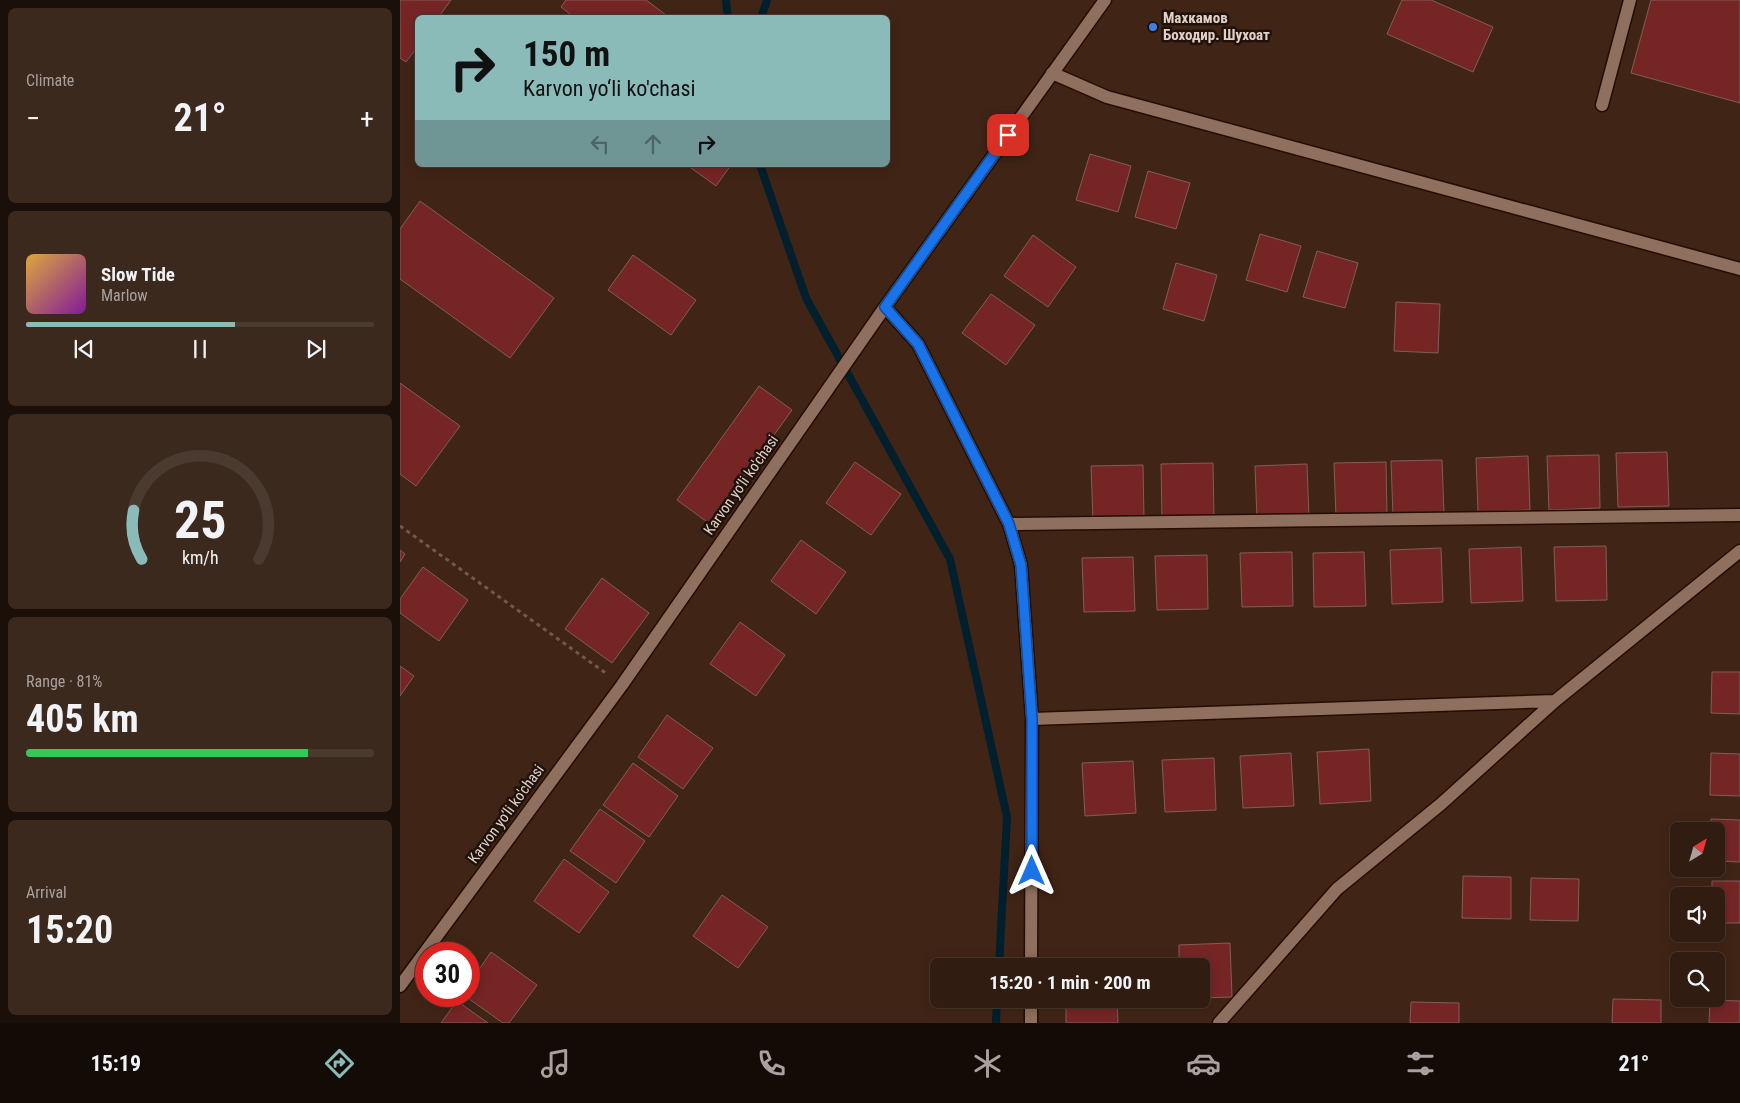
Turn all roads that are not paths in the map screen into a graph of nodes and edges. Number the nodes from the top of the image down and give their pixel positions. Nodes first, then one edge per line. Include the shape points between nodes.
1 (1105, 0) edge
2 (1630, 0) edge
3 (1052, 73) junction
4 (1602, 105) dead end
5 (1740, 269) edge
6 (885, 307) junction
7 (1740, 514) edge
8 (1009, 524) junction
9 (1740, 551) edge
10 (1555, 701) junction
11 (1032, 719) junction
12 (1031, 958) edge
13 (400, 986) edge
14 (1031, 1008) edge
15 (1031, 1023) edge
16 (1219, 1023) edge

1 - 3 street, Karvon yo‘li ko'chasi
2 - 4 street
3 - 5 street via 1107,97
3 - 6 street, Karvon yo‘li ko'chasi
6 - 8 street via 918,344
6 - 13 street, Karvon yo‘li ko'chasi via 622,685
7 - 8 street
8 - 11 street via 1021,565
9 - 10 street
10 - 11 street
10 - 16 street via 1441,804 1336,889
11 - 12 street
14 - 15 street

